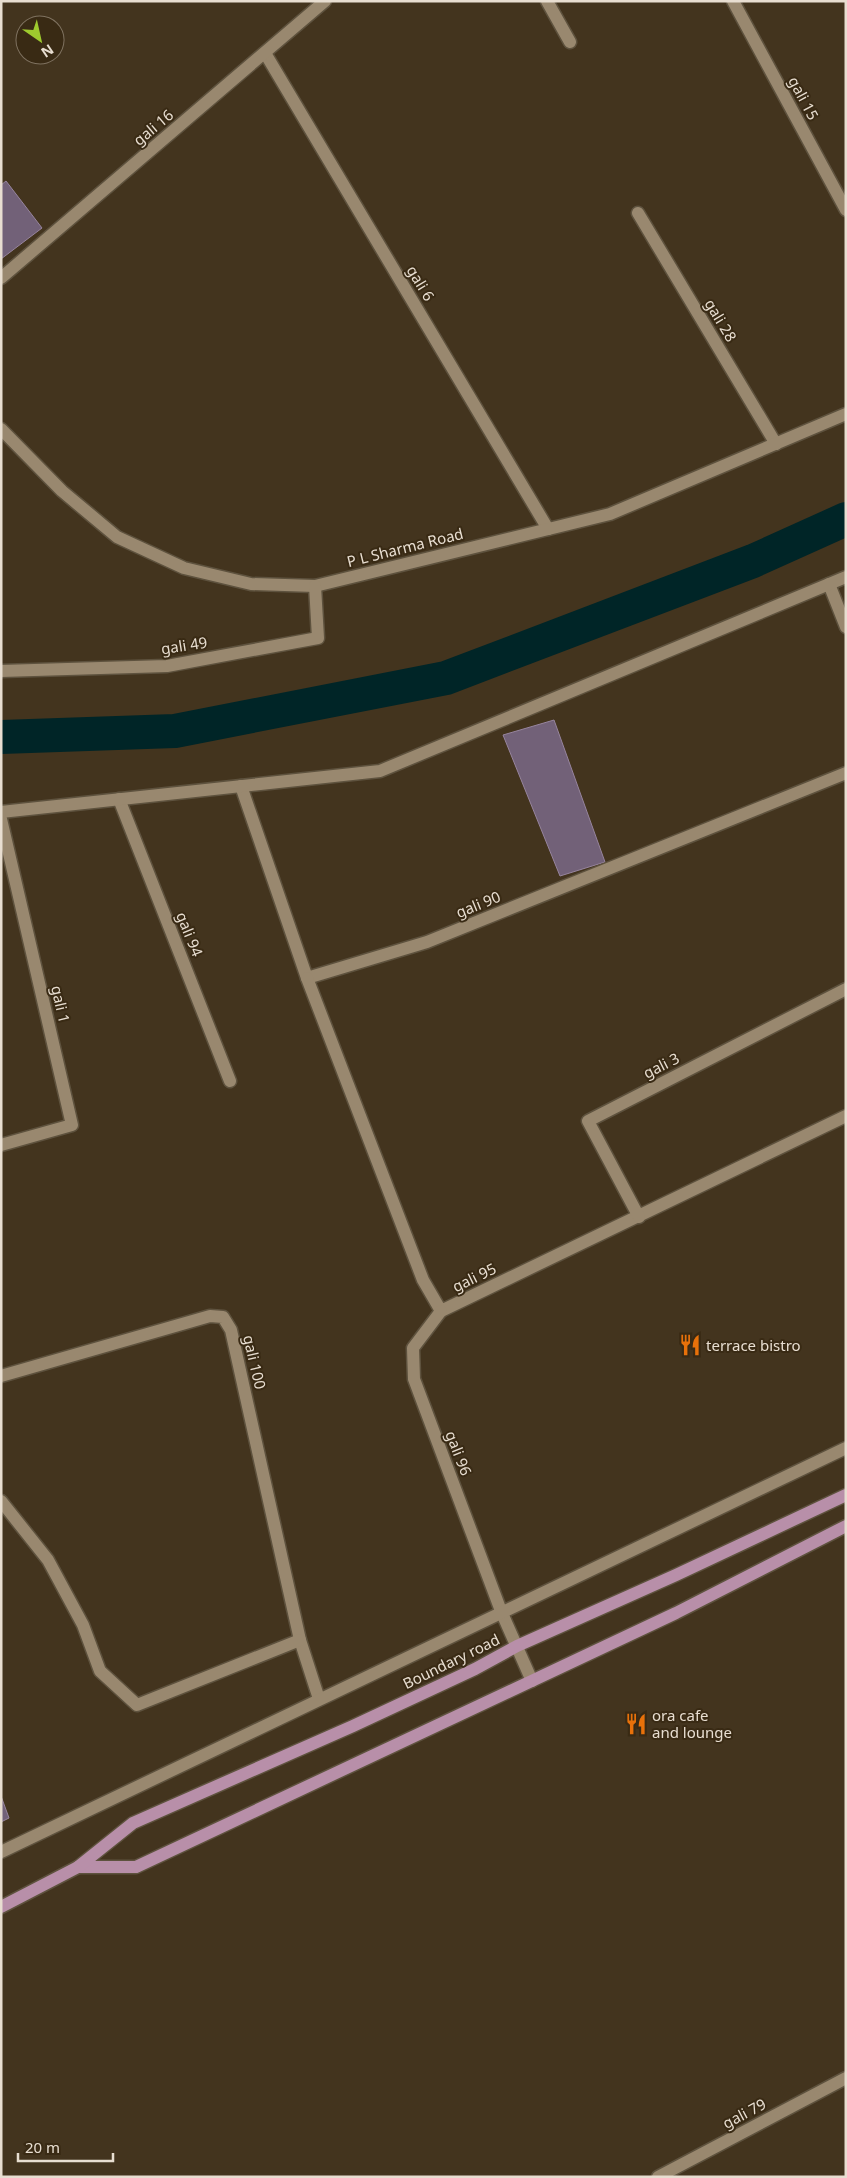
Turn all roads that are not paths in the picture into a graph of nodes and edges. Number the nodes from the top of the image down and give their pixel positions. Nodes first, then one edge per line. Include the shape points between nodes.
1 (325, 1) edge
2 (547, 1) edge
3 (734, 1) edge
4 (570, 42) dead end
5 (265, 53) junction
6 (846, 210) edge
7 (638, 213) dead end
8 (1, 278) edge
9 (846, 414) edge
10 (1, 428) edge
11 (776, 444) junction
12 (548, 529) junction
13 (846, 577) edge
14 (829, 584) junction
15 (315, 586) junction
16 (846, 628) edge
17 (1, 672) edge
18 (846, 773) edge
19 (241, 786) junction
20 (119, 799) junction
21 (1, 812) edge
22 (1, 819) edge
23 (307, 978) junction
24 (846, 989) edge
25 (230, 1081) dead end
26 (846, 1116) edge
27 (1, 1145) edge
28 (639, 1217) junction
29 (441, 1312) junction
30 (1, 1376) edge
31 (846, 1448) edge
32 (846, 1495) edge
33 (1, 1501) edge
34 (846, 1526) edge
35 (501, 1611) junction
36 (300, 1640) junction
37 (517, 1646) junction
38 (532, 1681) junction
39 (320, 1699) junction
40 (1, 1852) edge
41 (78, 1867) junction
42 (1, 1907) edge
43 (846, 2078) edge
44 (658, 2177) edge

1 - 5 street, gali 16
2 - 4 street
3 - 6 street, gali 15
5 - 8 street, gali 16
5 - 12 street, gali 6
7 - 11 street, gali 28
9 - 11 street, P L Sharma Road
10 - 15 street, P L Sharma Road via 62,491 118,537 184,568 251,584
11 - 12 street, P L Sharma Road via 610,514
12 - 15 street, P L Sharma Road
13 - 14 street
14 - 16 street
14 - 19 street via 380,771
15 - 17 street, gali 49 via 318,638 167,666
18 - 23 street, gali 90 via 427,942
19 - 20 street
19 - 23 street
20 - 21 street
20 - 25 street, gali 94
22 - 27 street, gali 1 via 72,1125
23 - 29 street, gali 95 via 423,1280
24 - 28 street, gali 3 via 588,1121
26 - 28 street, gali 95
28 - 29 street, gali 95
29 - 35 street, gali 96 via 413,1348 414,1379
30 - 36 street, gali 100 via 210,1316 223,1317 231,1330
31 - 35 street
32 - 37 main road, Boundary road
33 - 36 street via 48,1560 83,1625 100,1671 137,1705
34 - 38 main road, Boundary road via 676,1613
35 - 37 street, gali 96
35 - 39 street
36 - 39 street, gali 100
37 - 38 street, gali 96
37 - 41 main road, Boundary road via 353,1726 133,1822
38 - 41 main road, Boundary road via 136,1868
39 - 40 street
41 - 42 main road, Boundary road
43 - 44 street, gali 79

